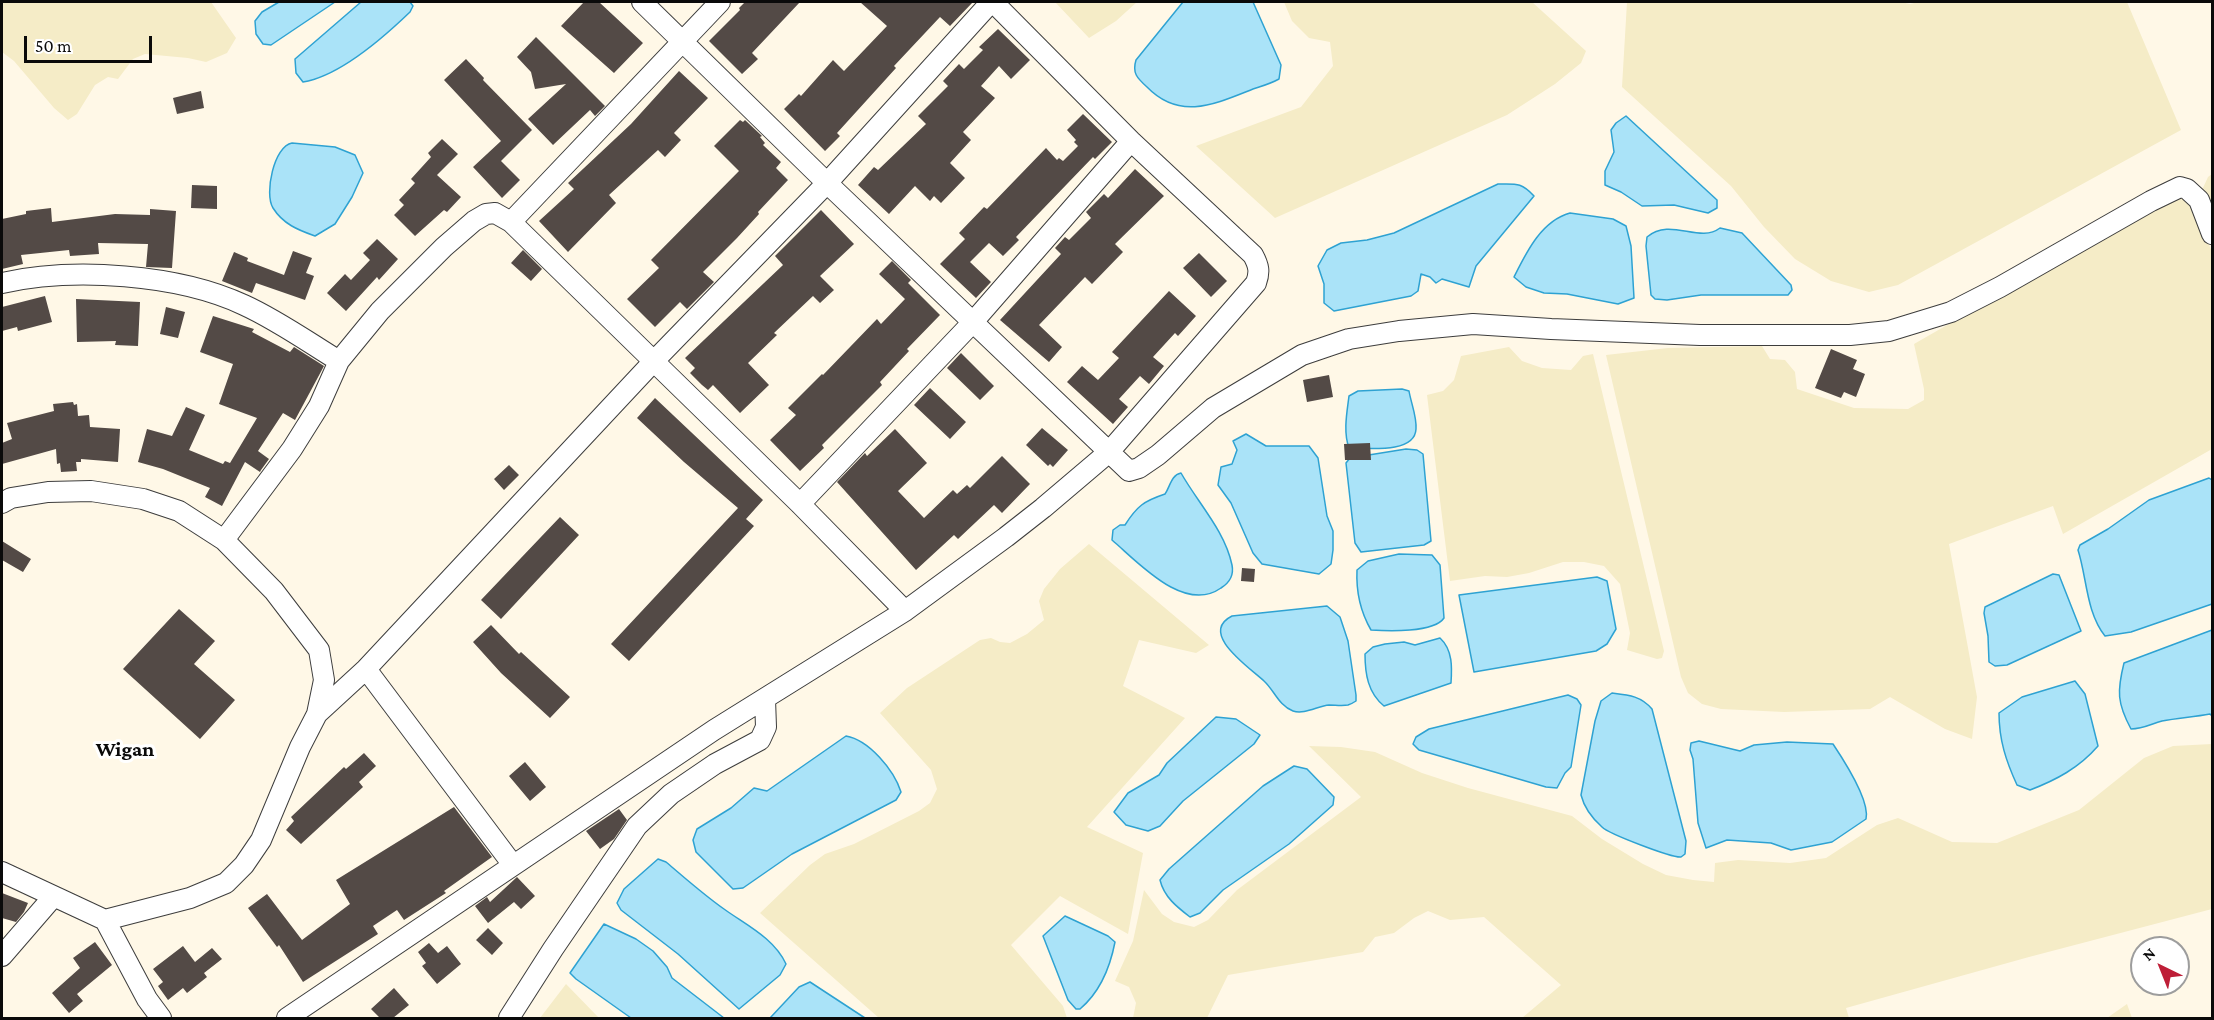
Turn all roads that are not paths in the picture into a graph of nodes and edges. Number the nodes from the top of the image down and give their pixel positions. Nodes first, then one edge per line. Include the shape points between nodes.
1 (642, 2) edge
2 (720, 2) edge
3 (992, 2) edge
4 (683, 40) junction
5 (1131, 141) junction
6 (827, 183) junction
7 (511, 222) junction
8 (2212, 234) edge
9 (2, 283) edge
10 (973, 322) junction
11 (339, 361) junction
12 (653, 362) junction
13 (1109, 452) junction
14 (2, 503) edge
15 (800, 504) junction
16 (224, 540) junction
17 (905, 611) junction
18 (366, 669) junction
19 (765, 699) junction
20 (316, 714) junction
21 (513, 865) junction
22 (2, 872) edge
23 (53, 897) junction
24 (105, 920) junction
25 (2, 956) edge
26 (161, 1018) edge
27 (287, 1018) edge
28 (509, 1018) edge

1 - 4 street
2 - 4 street
3 - 5 street
3 - 6 street
4 - 6 street
4 - 7 street
5 - 10 street
5 - 13 street via 1253,255 1259,274 1256,283
6 - 10 street
6 - 12 street
7 - 11 street via 495,213 474,221 380,311
7 - 12 street
8 - 13 street via 2199,200 2180,187 1951,312 1889,331 1850,335 1700,334 1473,324 1349,339 1302,355 1213,408 1139,468 1129,471
9 - 11 street via 67,274 137,277 193,288 243,304
10 - 13 street
10 - 15 street
11 - 16 street via 319,406 292,449
12 - 15 street
12 - 18 street
13 - 17 street via 1043,508
14 - 16 street via 48,492 92,491 179,511
15 - 17 street
16 - 20 street via 274,591 319,650 324,680
17 - 19 street
18 - 20 street
18 - 21 street
19 - 21 street
19 - 28 street via 766,727 760,740 671,794 637,826
20 - 24 street via 261,840 226,883 190,898
21 - 27 street
22 - 23 street
23 - 24 street
23 - 25 street
24 - 26 street

